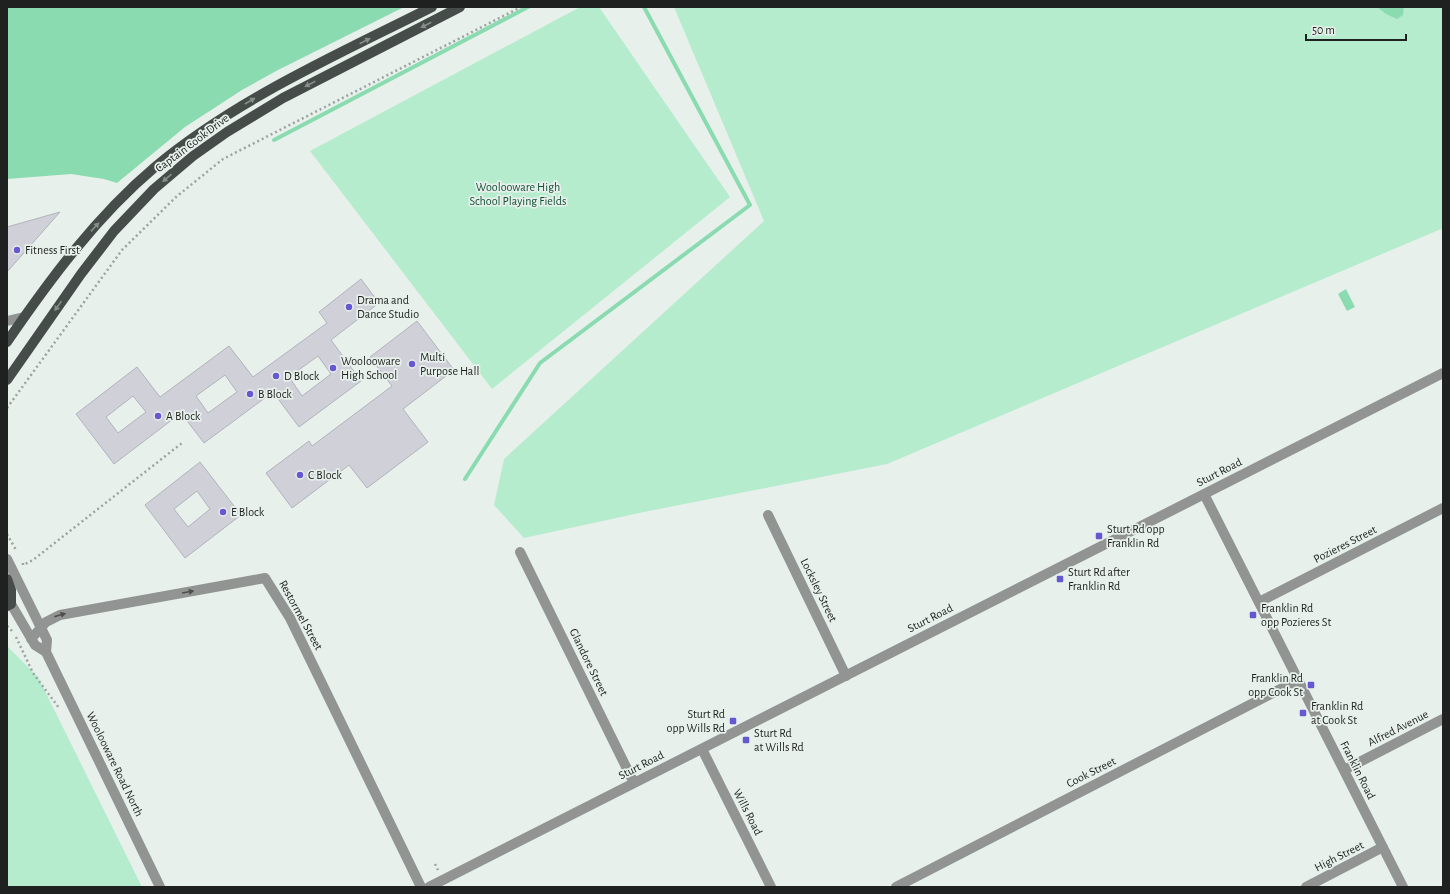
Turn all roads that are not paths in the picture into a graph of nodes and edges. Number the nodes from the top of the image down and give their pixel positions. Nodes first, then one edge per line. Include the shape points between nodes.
1 (432, 7) edge
2 (460, 7) edge
3 (24, 317) junction
4 (7, 321) edge
5 (7, 342) edge
6 (1443, 373) edge
7 (7, 380) edge
8 (1204, 494) junction
9 (1443, 508) edge
10 (768, 515) dead end
11 (520, 552) dead end
12 (7, 559) edge
13 (7, 579) edge
14 (8, 602) edge
15 (1259, 602) junction
16 (41, 627) junction
17 (31, 639) junction
18 (46, 652) junction
19 (846, 676) junction
20 (1298, 680) junction
21 (1443, 720) edge
22 (702, 749) junction
23 (1344, 770) junction
24 (634, 783) junction
25 (1383, 848) junction
26 (160, 887) edge
27 (421, 887) edge
28 (429, 887) edge
29 (771, 887) edge
30 (896, 887) edge
31 (1306, 887) edge
32 (1403, 887) edge

3 -> 1 main road, Captain Cook Drive via 85,237 136,185 175,152 218,120 265,92
2 -> 7 main road, Captain Cook Drive via 283,98 193,156 154,189 114,231 84,268
3 - 4 street
3 - 5 main road, Captain Cook Drive
6 - 8 street, Sturt Road
8 - 15 street, Franklin Road
8 - 19 street, Sturt Road
9 - 15 street, Pozieres Street
10 - 19 street, Locksley Street
11 - 24 street, Glandore Street
12 - 16 street, Woolooware Road North
13 - 14 main road via 11,590
14 - 17 street, Woolooware Road North
15 - 20 street, Franklin Road
16 - 17 street, Restormel Street
16 - 18 street, Woolooware Road North via 47,640
16 -> 27 street, Restormel Street via 60,615 265,578 290,618
17 - 18 street, Woolooware Road North via 35,646
18 - 26 street, Woolooware Road North
19 - 22 street, Sturt Road
20 - 23 street, Franklin Road
20 - 30 street, Cook Street
21 - 23 street, Alfred Avenue
22 - 24 street, Sturt Road
22 - 29 street, Wills Road
23 - 25 street, Franklin Road
24 - 28 street, Sturt Road
25 - 31 street, High Street
25 - 32 street, Franklin Road

